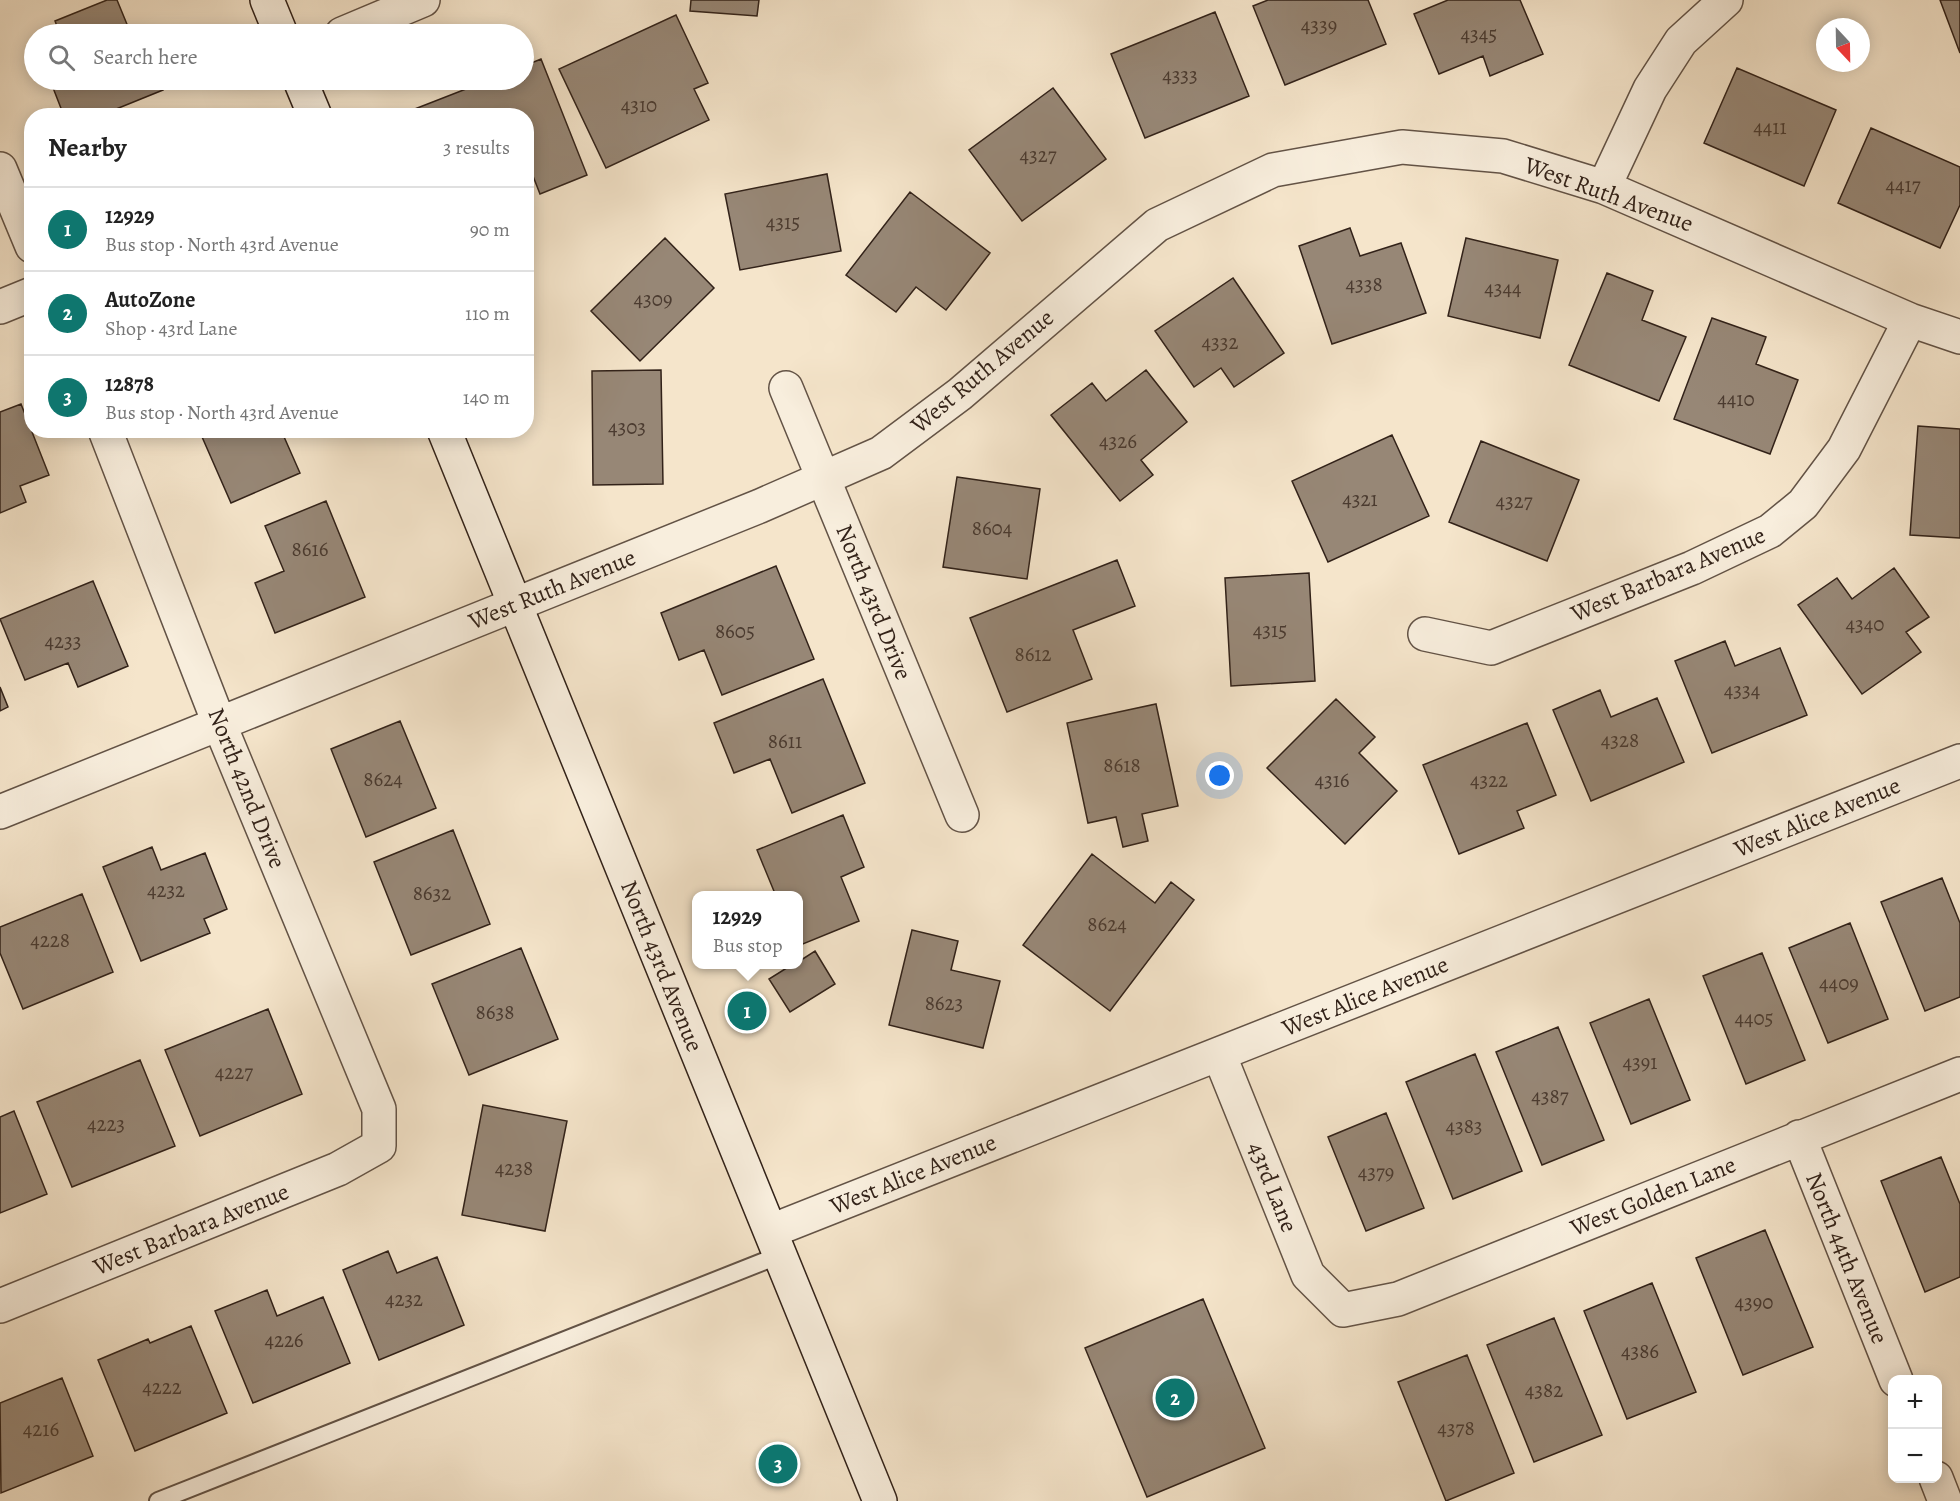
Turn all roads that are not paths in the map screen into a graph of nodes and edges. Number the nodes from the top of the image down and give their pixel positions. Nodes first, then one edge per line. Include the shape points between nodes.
1 (267, 0) edge
2 (423, 0) edge
3 (1726, 0) edge
4 (277, 24) edge
5 (366, 24) edge
6 (304, 90) edge
7 (312, 108) edge
8 (0, 169) edge
9 (1604, 187) junction
10 (24, 227) edge
11 (24, 297) edge
12 (0, 307) edge
13 (1910, 320) junction
14 (1960, 337) edge
15 (786, 388) dead end
16 (108, 438) edge
17 (447, 438) edge
18 (823, 478) junction
19 (515, 604) junction
20 (1425, 634) dead end
21 (219, 723) junction
22 (1960, 760) edge
23 (0, 813) edge
24 (962, 815) dead end
25 (1219, 1054) junction
26 (1960, 1074) edge
27 (1799, 1137) junction
28 (379, 1146) joint
29 (775, 1243) junction
30 (0, 1306) edge
31 (1343, 1310) joint
32 (1894, 1375) edge
33 (1938, 1483) edge
34 (158, 1501) edge
35 (880, 1501) edge
36 (1945, 1501) edge

1 - 4 street
2 - 5 street
3 - 9 street via 1681,41 1650,89
6 - 7 street
8 - 10 street
9 - 13 street, West Ruth Avenue
9 - 18 street, West Ruth Avenue via 1503,156 1402,147 1273,170 1157,225 960,394 881,453
11 - 12 street
13 - 14 street, West Ruth Avenue
13 - 20 street, West Barbara Avenue via 1844,449 1803,504 1770,531 1692,568 1491,648
15 - 18 street, North 43rd Drive
16 - 21 street, North 42nd Drive
17 - 19 street, North 43rd Avenue
18 - 19 street, West Ruth Avenue
18 - 24 street, North 43rd Drive
19 - 21 street, West Ruth Avenue
19 - 29 street, North 43rd Avenue
21 - 23 street, West Ruth Avenue
21 - 28 street, North 42nd Drive via 379,1109
22 - 25 street, West Alice Avenue
25 - 29 street, West Alice Avenue
25 - 31 street, 43rd Lane via 1308,1275
26 - 27 street, West Golden Lane
27 - 31 street, West Golden Lane via 1398,1299
27 - 32 street, North 44th Avenue
28 - 30 street, West Barbara Avenue via 338,1169
29 - 34 lane
29 - 35 street, North 43rd Avenue
33 - 36 street

